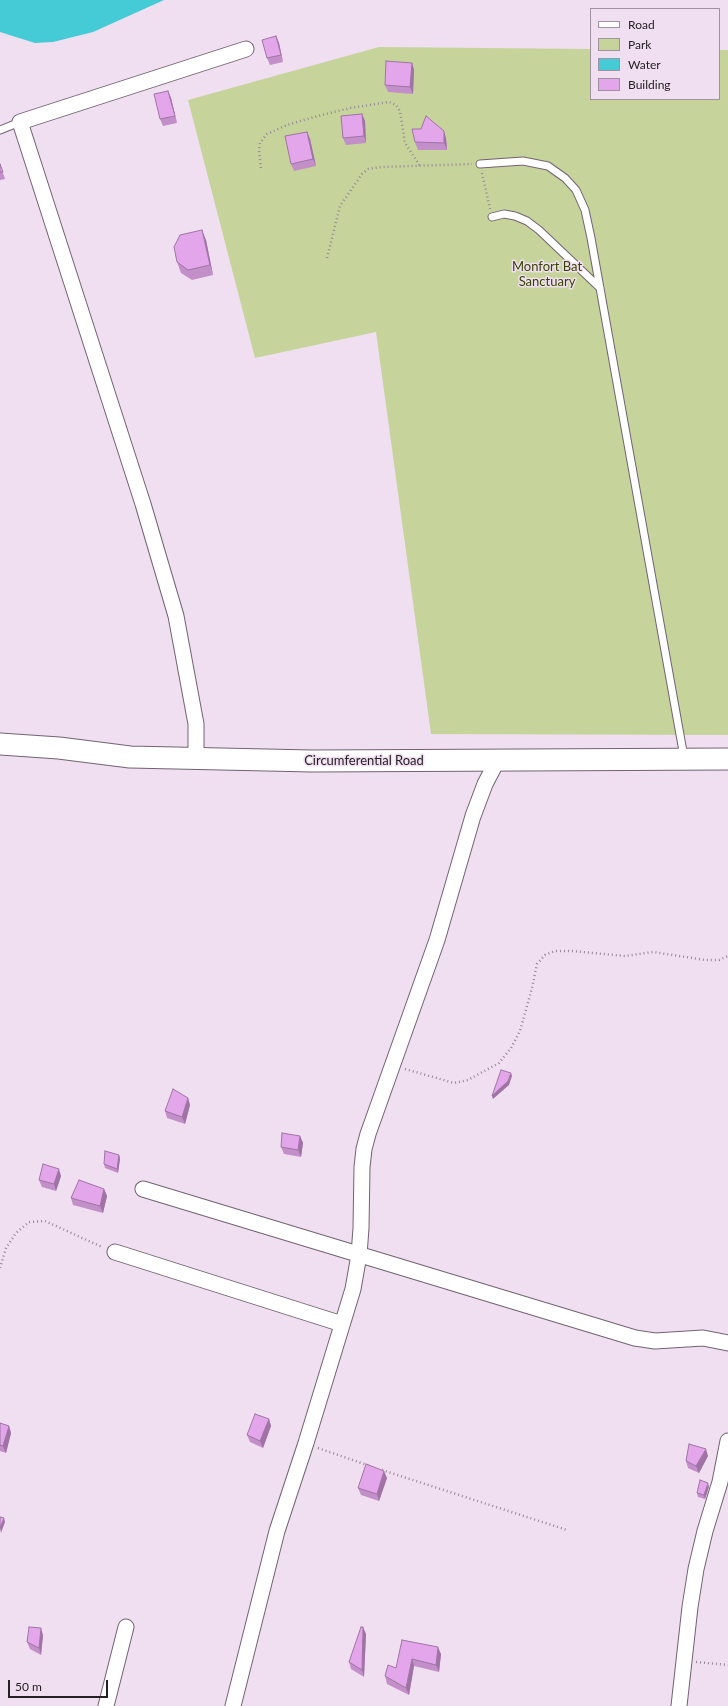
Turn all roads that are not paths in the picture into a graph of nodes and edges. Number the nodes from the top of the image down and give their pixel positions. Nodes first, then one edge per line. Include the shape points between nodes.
1 (246, 49) dead end
2 (20, 122) junction
3 (0, 130) edge
4 (480, 164) road end
5 (492, 217) road end
6 (600, 288) junction
7 (0, 744) edge
8 (196, 759) junction
9 (728, 759) edge
10 (685, 760) junction
11 (497, 761) junction
12 (143, 1189) dead end
13 (114, 1252) road end
14 (359, 1255) junction
15 (342, 1324) junction
16 (728, 1343) edge
17 (728, 1441) edge
18 (126, 1626) dead end
19 (106, 1706) edge
20 (233, 1706) edge
21 (679, 1706) edge

1 - 2 street
2 - 3 lane
2 - 8 street via 143,504 176,616 196,724
4 - 6 lane via 523,161 548,166 565,178 576,190 585,210
5 - 6 lane via 504,214 527,221
6 - 10 lane
7 - 8 main road, Circumferential Road via 130,757
8 - 11 main road, Circumferential Road
9 - 10 main road, Circumferential Road
10 - 11 main road, Circumferential Road
11 - 14 street via 473,816 437,940 368,1134 364,1149
12 - 14 street
13 - 15 street
14 - 15 street via 353,1289
14 - 16 street via 635,1338 654,1341 703,1338
15 - 20 street via 277,1531
17 - 21 street via 720,1482 696,1569
18 - 19 street

